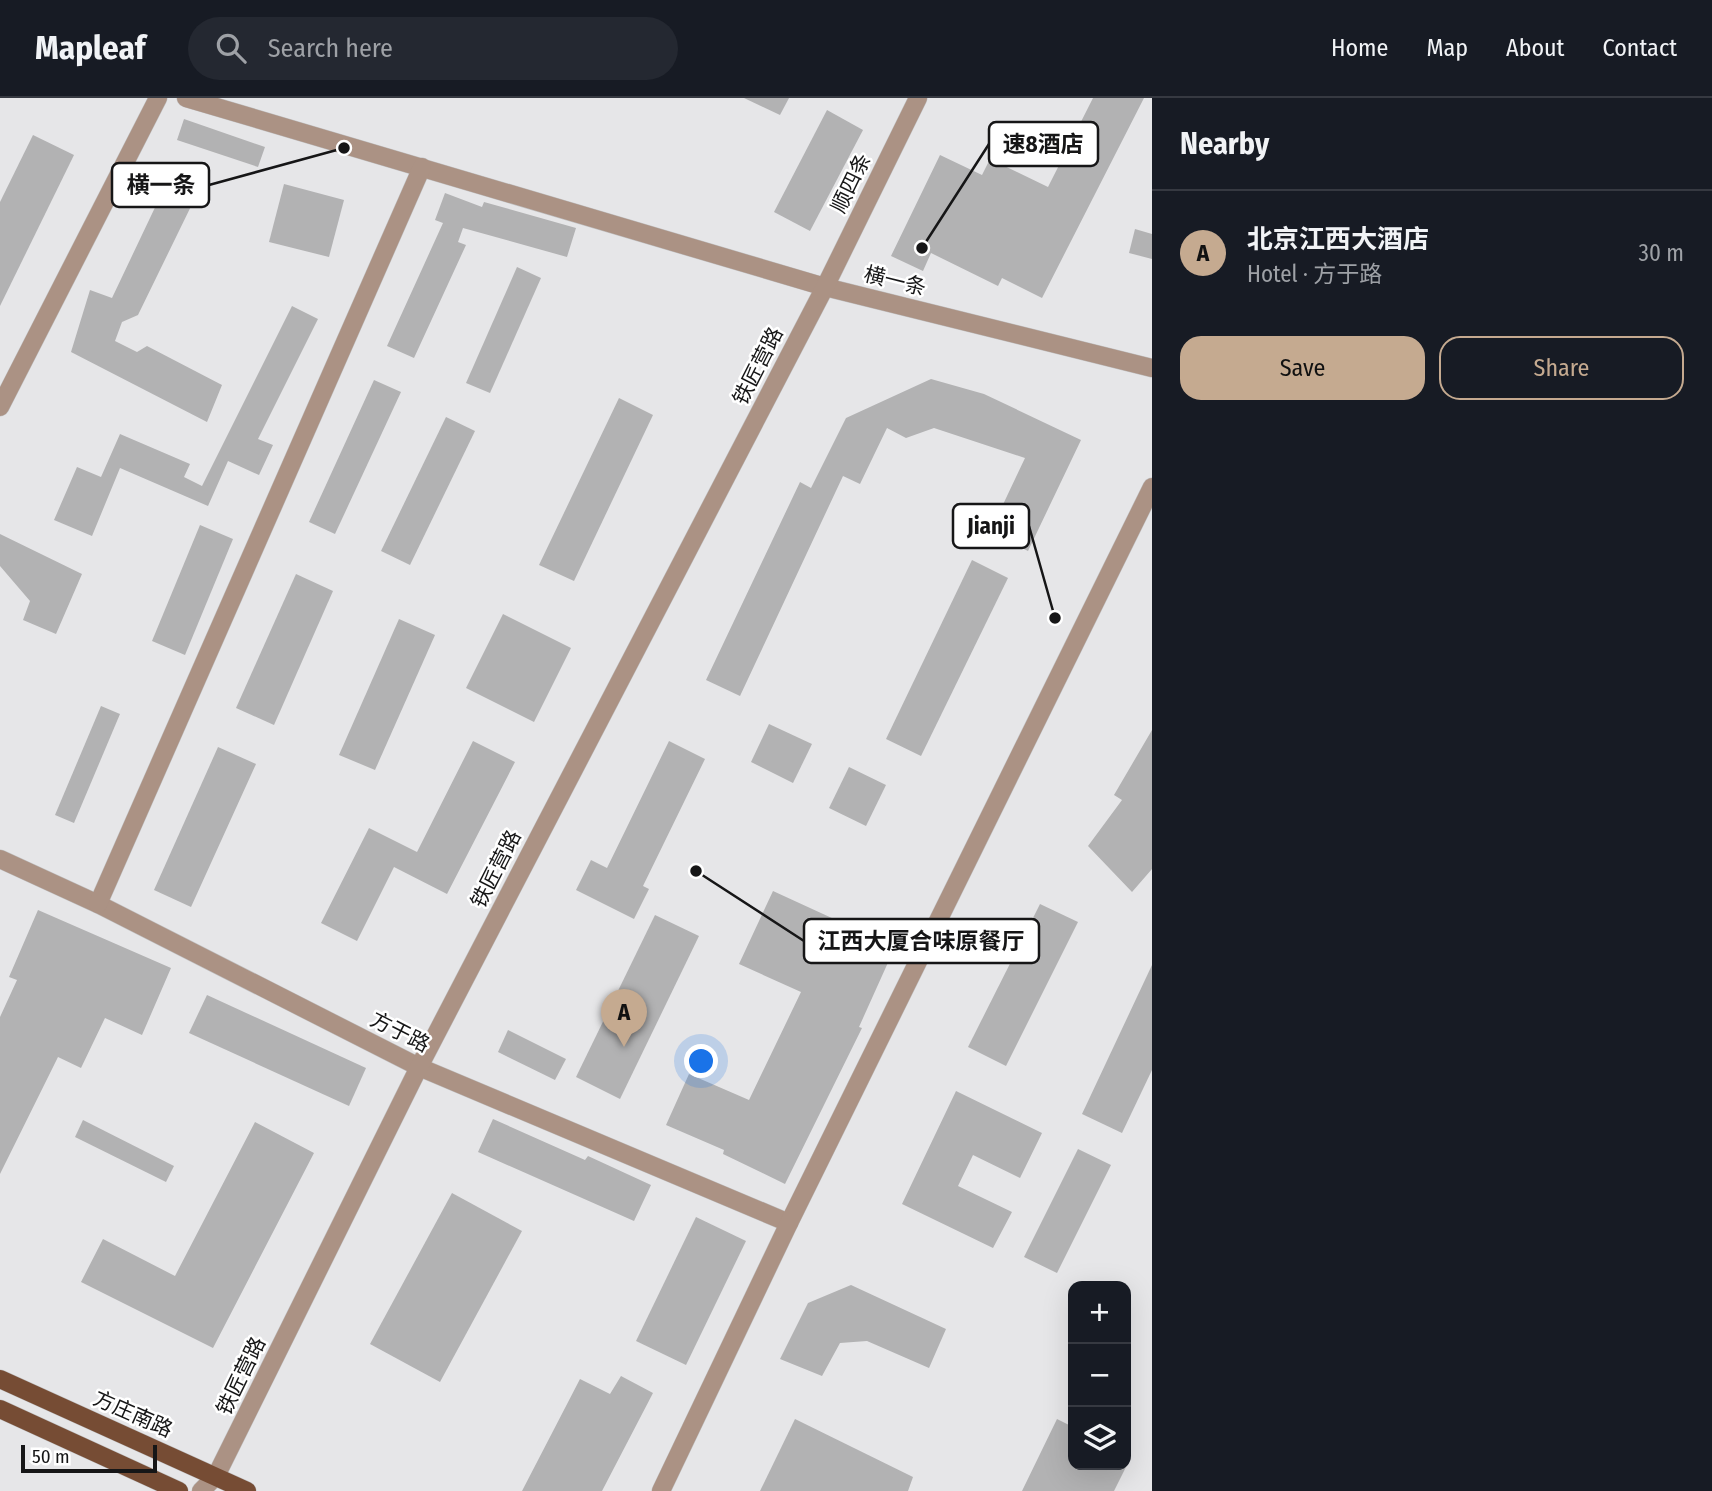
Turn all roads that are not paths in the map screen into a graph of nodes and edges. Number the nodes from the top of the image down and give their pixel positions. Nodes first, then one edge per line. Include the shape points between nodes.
1 (158, 98) edge
2 (186, 98) edge
3 (918, 98) edge
4 (422, 167) junction
5 (825, 287) junction
6 (1152, 368) edge
7 (0, 407) edge
8 (1152, 487) edge
9 (0, 859) edge
10 (99, 904) junction
11 (419, 1068) junction
12 (789, 1223) junction
13 (0, 1379) edge
14 (0, 1409) edge
15 (216, 1484) edge
16 (179, 1491) edge
17 (201, 1491) edge
18 (247, 1491) edge
19 (661, 1491) edge

1 - 7 street
2 - 4 street, 横一条
3 - 5 street, 顺四条
4 - 5 street, 横一条
4 - 10 street
5 - 6 street, 横一条
5 - 11 street, 铁匠营路
8 - 12 street
9 - 10 street, 方于路
10 - 11 street, 方于路
11 - 12 street, 方于路
11 - 15 street, 铁匠营路
12 - 19 street
13 - 15 main road, 方庄南路
14 - 16 main road
15 - 17 street, 铁匠营路
15 - 18 main road, 方庄南路

